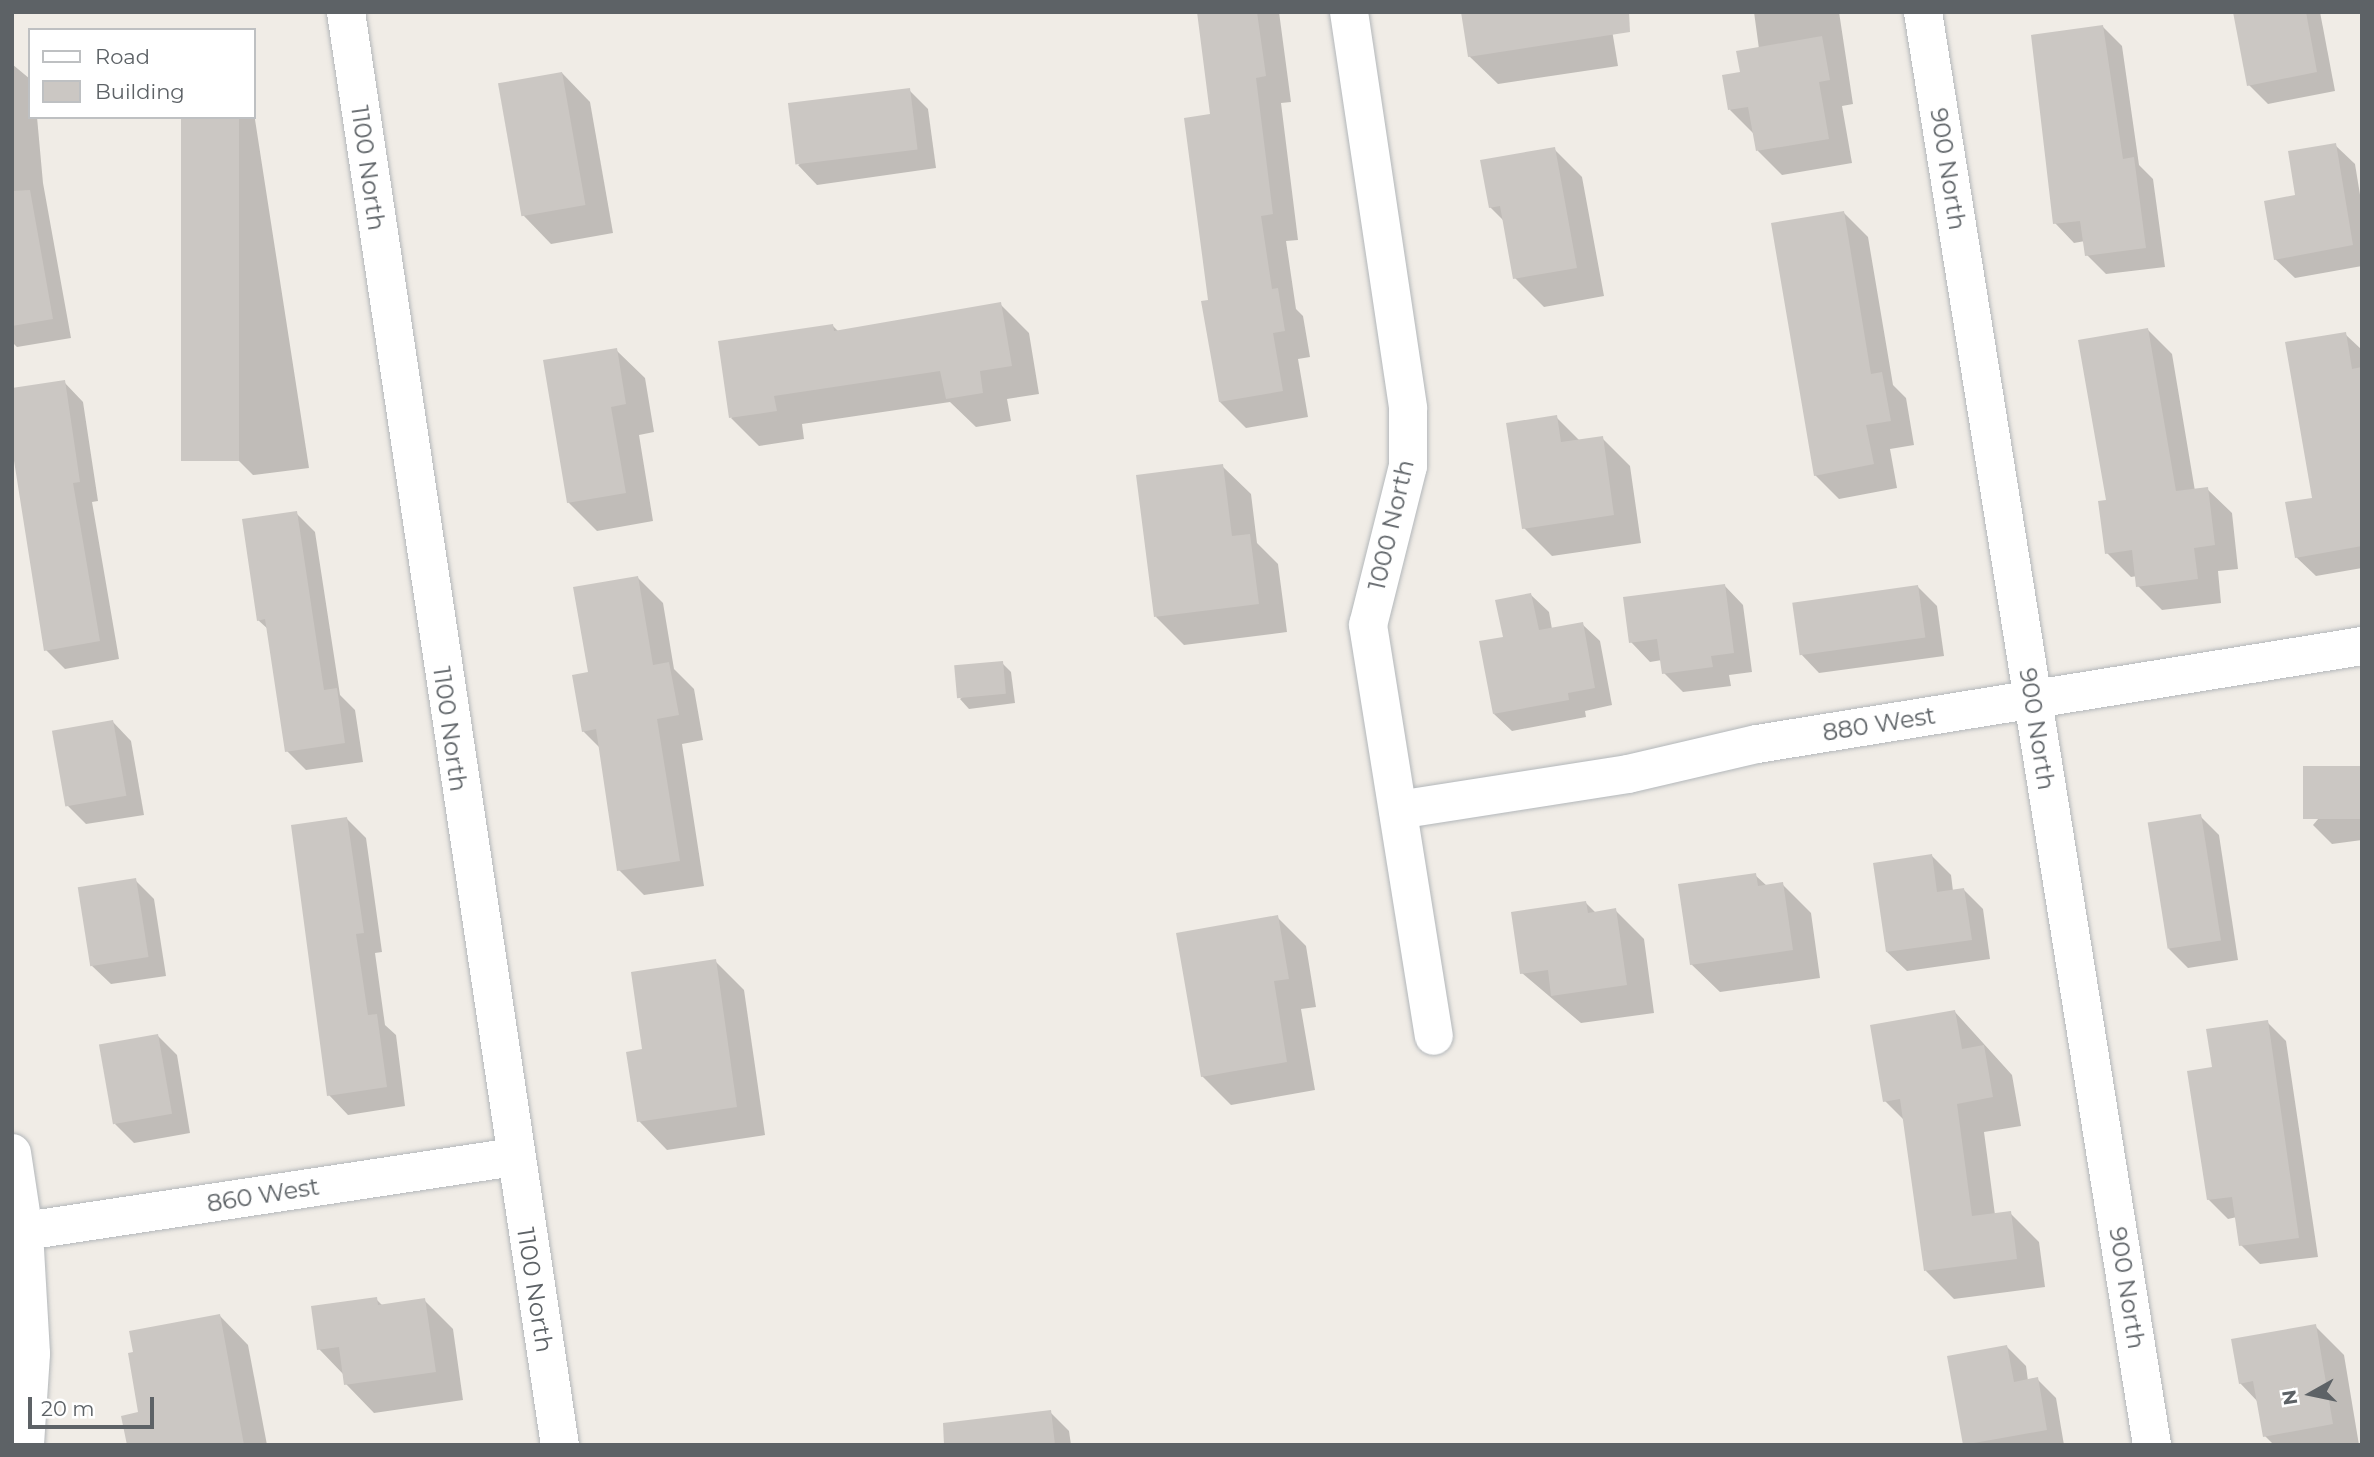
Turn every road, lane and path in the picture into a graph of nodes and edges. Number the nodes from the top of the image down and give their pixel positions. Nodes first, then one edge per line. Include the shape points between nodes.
1 (346, 12) edge
2 (1349, 12) edge
3 (1923, 12) edge
4 (2362, 646) edge
5 (2033, 699) junction
6 (1398, 810) junction
7 (1433, 1037) dead end
8 (12, 1153) edge
9 (514, 1157) junction
10 (18, 1233) edge
11 (25, 1445) edge
12 (560, 1445) edge
13 (2152, 1445) edge

1 - 9 street, 1100 North
2 - 6 street, 1000 North via 1408,409 1408,466 1368,625
3 - 5 street, 900 North
4 - 5 street, 880 West
5 - 6 street, 880 West via 1757,744 1628,774
5 - 13 street, 900 North
6 - 7 street, 1000 North
8 - 10 street
9 - 10 street, 860 West
9 - 12 street, 1100 North
10 - 11 street via 31,1354

